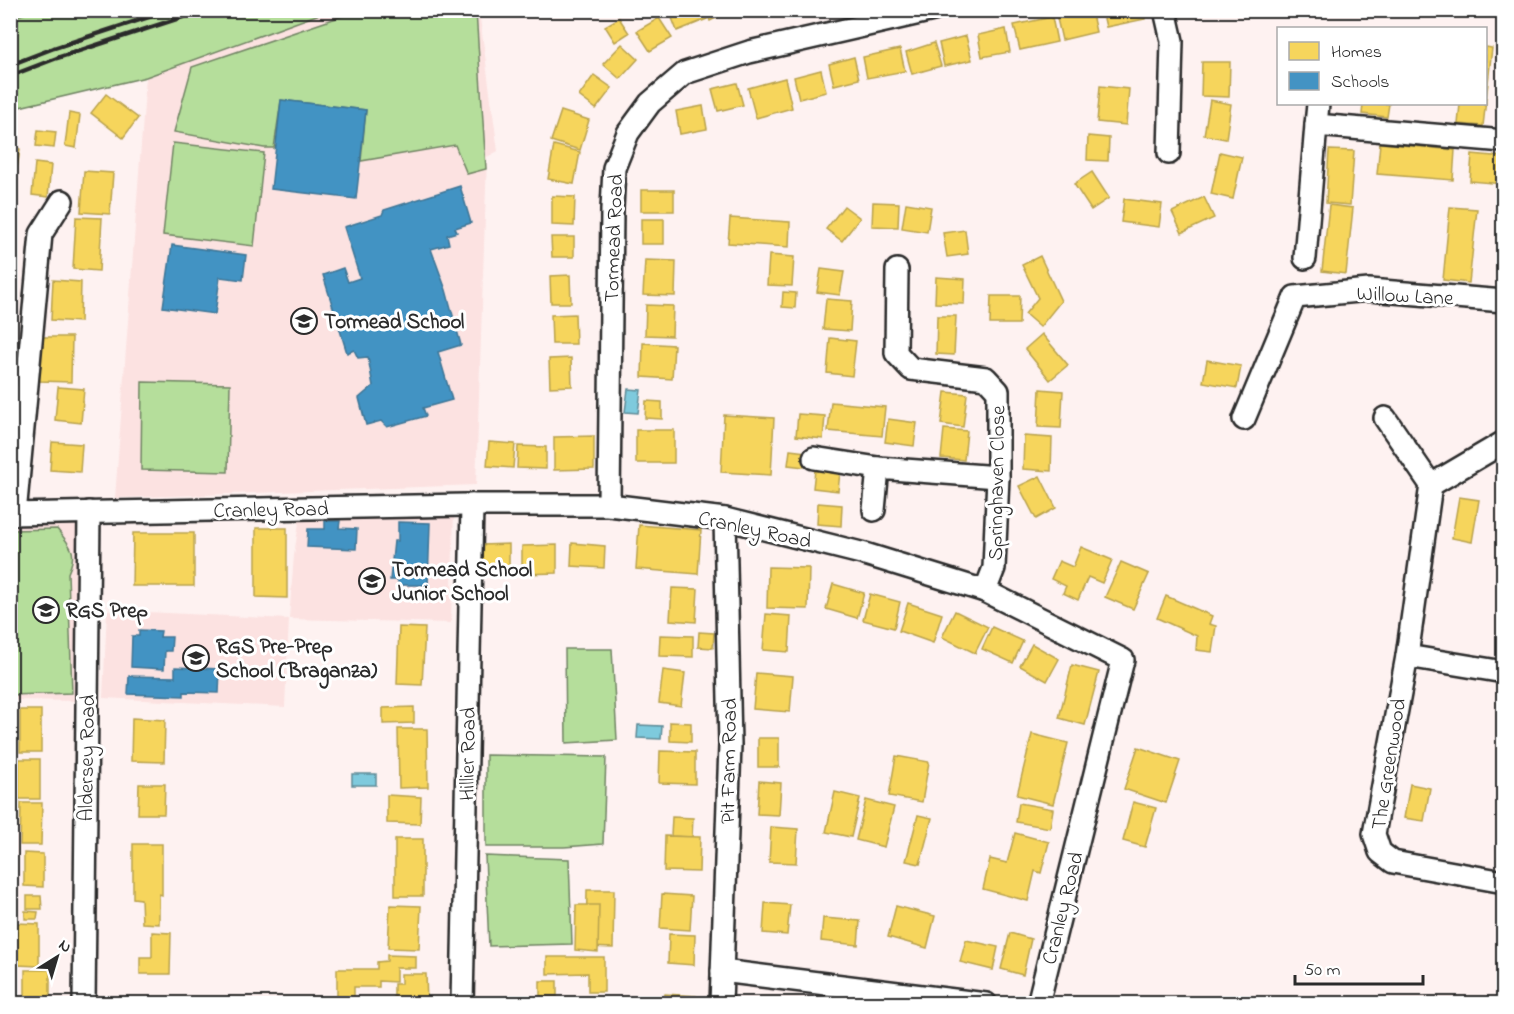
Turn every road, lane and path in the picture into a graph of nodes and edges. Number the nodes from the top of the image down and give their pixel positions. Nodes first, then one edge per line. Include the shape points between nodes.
1 (933, 10) edge
2 (1165, 10) edge
3 (1318, 105) edge
4 (1316, 125) junction
5 (1503, 141) edge
6 (1169, 153) dead end
7 (62, 201) dead end
8 (1305, 258) dead end
9 (897, 270) dead end
10 (1503, 301) edge
11 (1385, 418) dead end
12 (1244, 419) dead end
13 (1503, 442) edge
14 (814, 458) dead end
15 (878, 468) junction
16 (998, 477) junction
17 (1431, 485) junction
18 (472, 505) junction
19 (609, 505) junction
20 (874, 510) dead end
21 (89, 512) junction
22 (13, 514) edge
23 (725, 519) junction
24 (985, 591) junction
25 (1407, 656) junction
26 (1503, 672) edge
27 (1503, 882) edge
28 (722, 971) junction
29 (84, 1004) edge
30 (462, 1004) edge
31 (721, 1004) edge
32 (986, 1004) edge
33 (1038, 1004) edge

1 - 19 street, Tormead Road via 749,52 685,74 650,103 628,133 614,168
2 - 6 street via 1172,41
3 - 4 street
4 - 5 street
4 - 8 street
7 - 22 street via 41,234
9 - 16 street, Springhaven Close via 896,353 911,369 987,378 998,391
10 - 12 street, Willow Lane via 1369,290 1295,297
11 - 17 street
13 - 17 street
14 - 15 street
15 - 16 street
15 - 20 street
16 - 24 street, Springhaven Close via 994,568
17 - 25 street, The Greenwood
18 - 19 street, Cranley Road
18 - 21 street, Cranley Road
18 - 30 street, Hillier Road
19 - 23 street, Cranley Road
21 - 22 street, Cranley Road
21 - 29 street, Aldersey Road
23 - 24 street, Cranley Road via 865,554
23 - 28 street, Pit Farm Road via 730,745
24 - 33 street, Cranley Road via 1123,660
25 - 26 street
25 - 27 street, The Greenwood via 1374,834 1380,852 1394,862
28 - 31 street, Pit Farm Road
28 - 32 street

